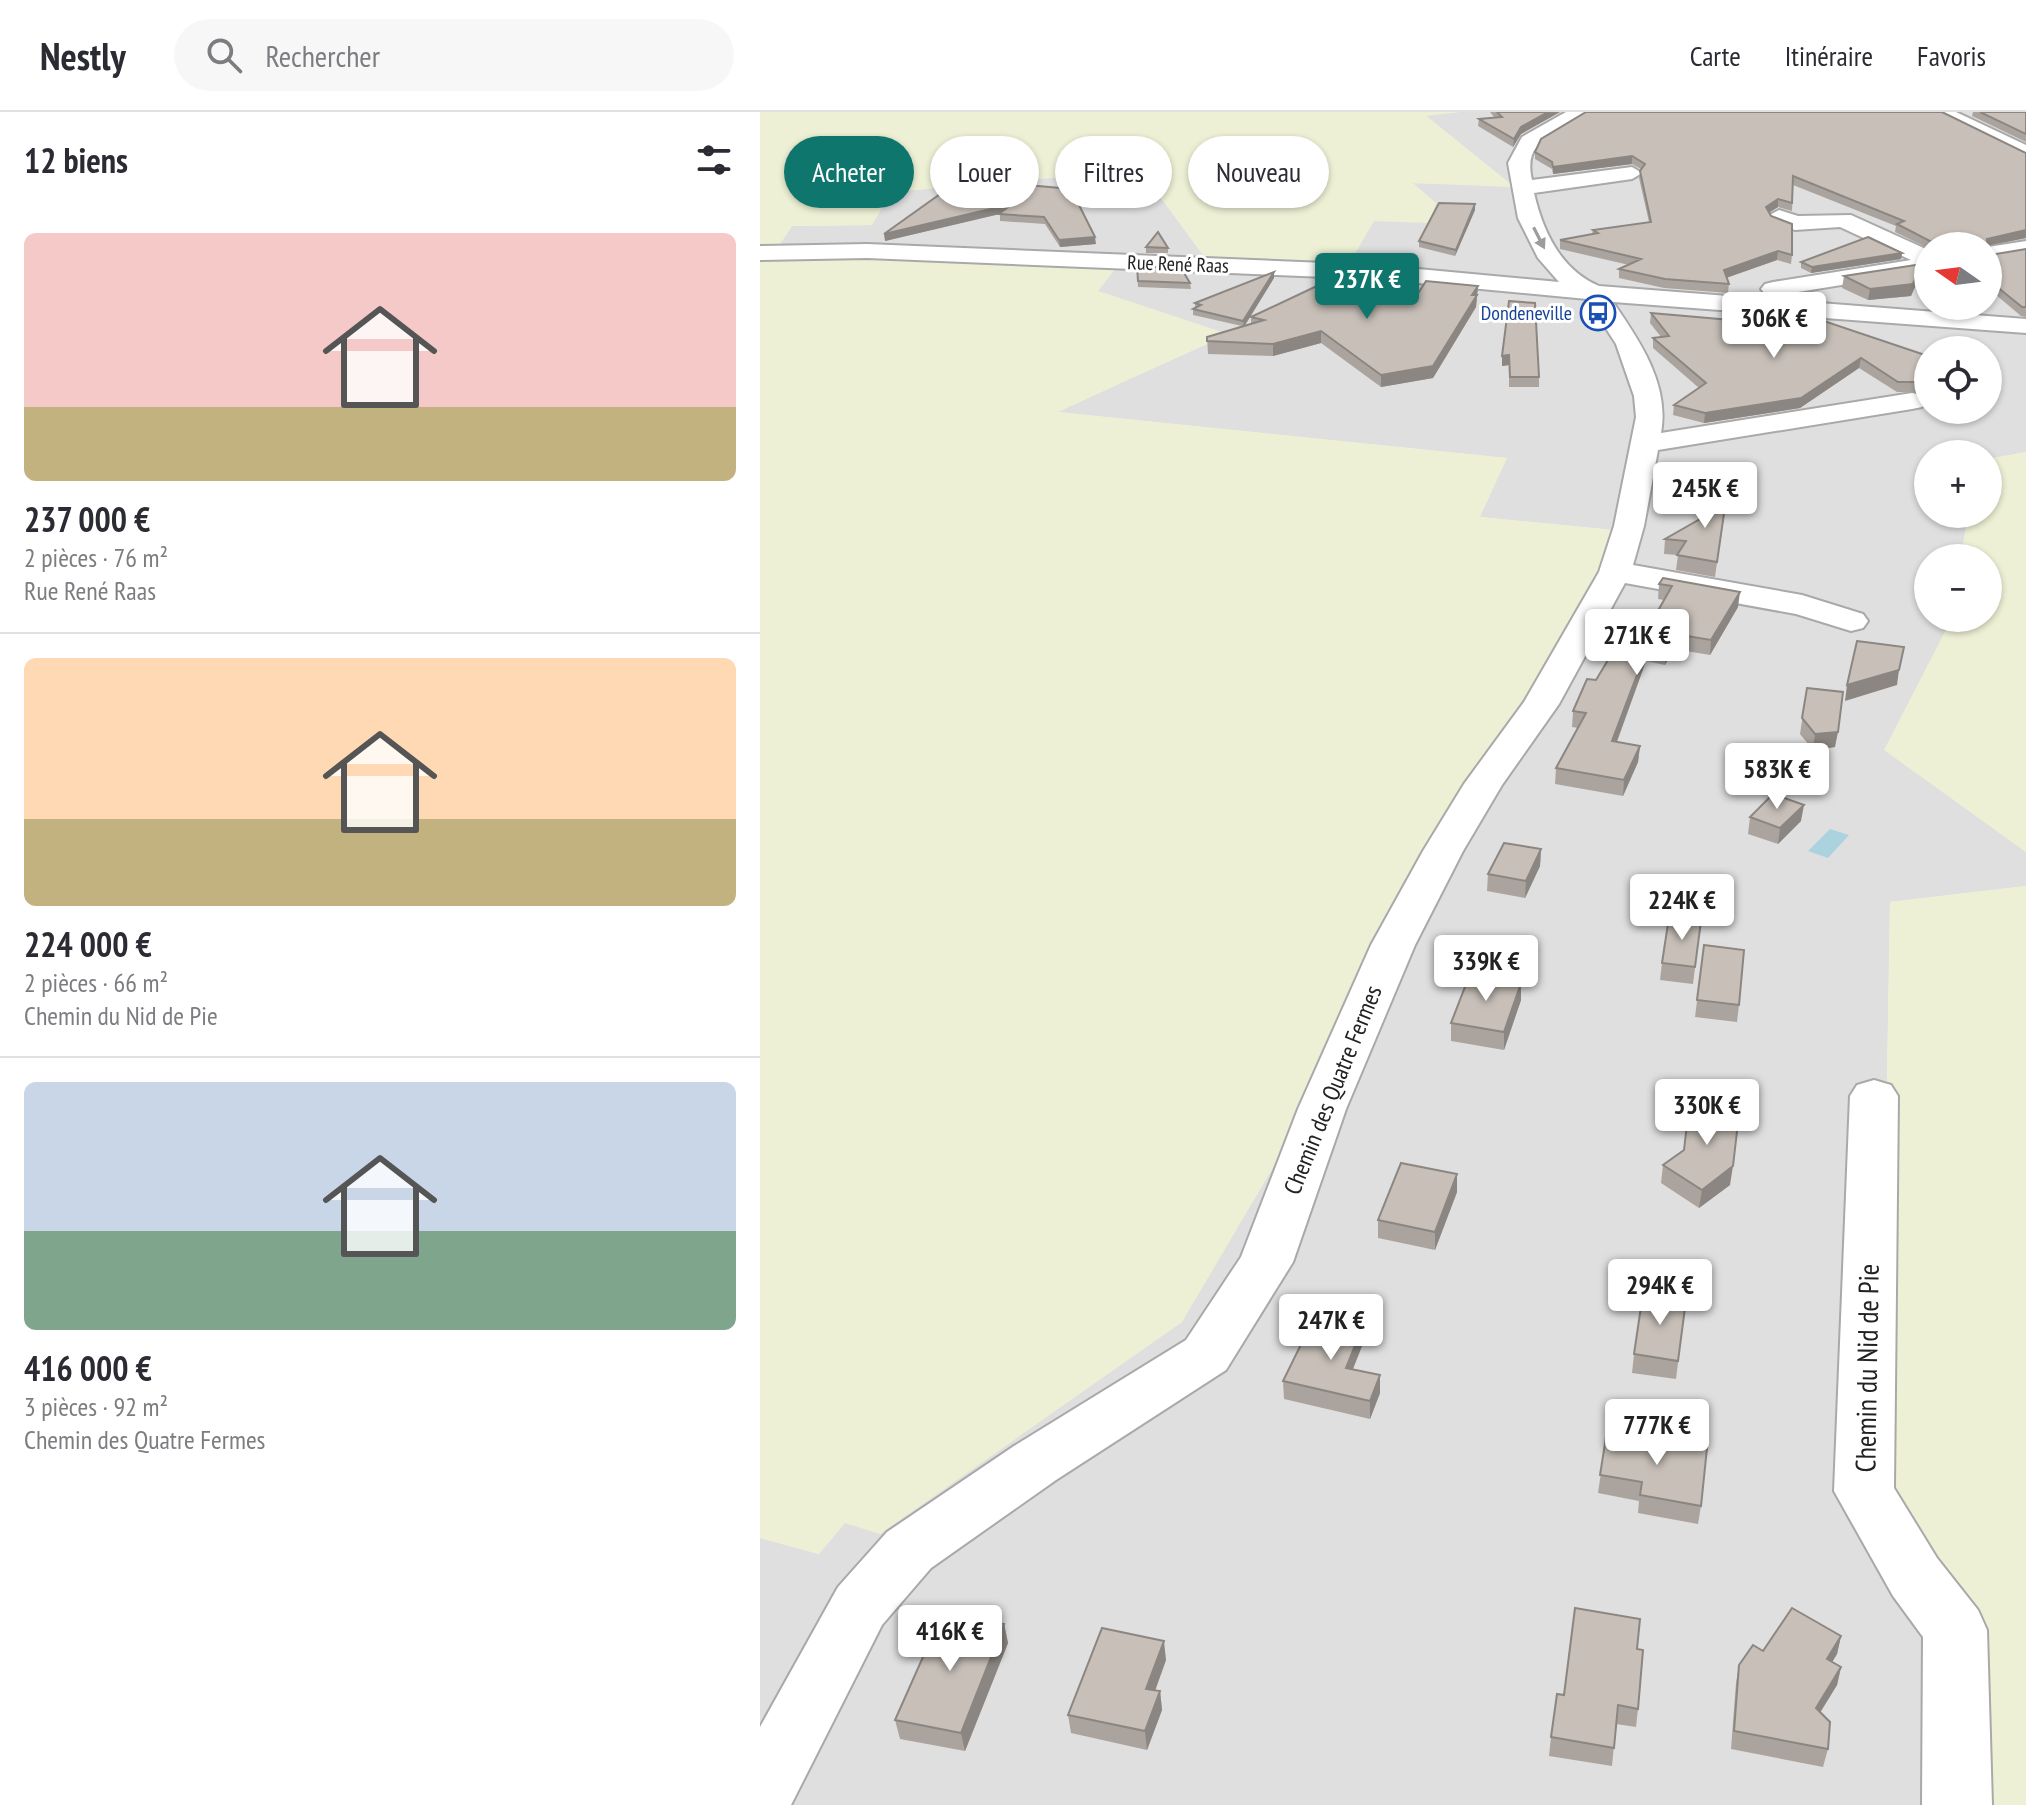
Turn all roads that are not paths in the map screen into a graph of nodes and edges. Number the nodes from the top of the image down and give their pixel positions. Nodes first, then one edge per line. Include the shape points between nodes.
1 (1580, 112) edge
2 (1941, 112) edge
3 (2026, 153) edge
4 (1632, 173) dead end
5 (1522, 188) junction
6 (1779, 216) edge
7 (2026, 248) edge
8 (2002, 252) edge
9 (760, 253) edge
10 (1914, 254) edge
11 (1914, 263) edge
12 (1595, 293) junction
13 (1704, 300) junction
14 (1994, 323) junction
15 (2026, 326) edge
16 (2026, 342) edge
17 (1912, 401) dead end
18 (1645, 444) junction
19 (1615, 572) junction
20 (1851, 621) dead end
21 (1874, 1096) dead end
22 (760, 1795) edge
23 (1957, 1805) edge

1 - 5 street, Chemin des Quatre Fermes via 1529,141 1518,163
2 - 3 street
4 - 5 street
5 -> 12 street, Chemin des Quatre Fermes via 1529,218 1549,258 1574,284
6 - 10 street via 1795,223 1843,220
7 - 8 street
9 - 12 street, Rue René Raas via 883,252 1375,272
11 - 13 street
12 - 13 street, Rue René Raas
12 - 18 street, Chemin des Quatre Fermes via 1629,344 1648,396
13 - 14 street
14 - 15 street
14 - 16 street
17 - 18 street
18 - 19 street, Chemin des Quatre Fermes
19 - 20 street via 1802,605
19 - 22 street, Chemin des Quatre Fermes via 1541,704 1443,851 1393,945 1322,1109 1266,1262 1206,1355 909,1550 860,1606
21 - 23 street, Chemin du Nid de Pie via 1864,1491 1915,1577 1955,1630

